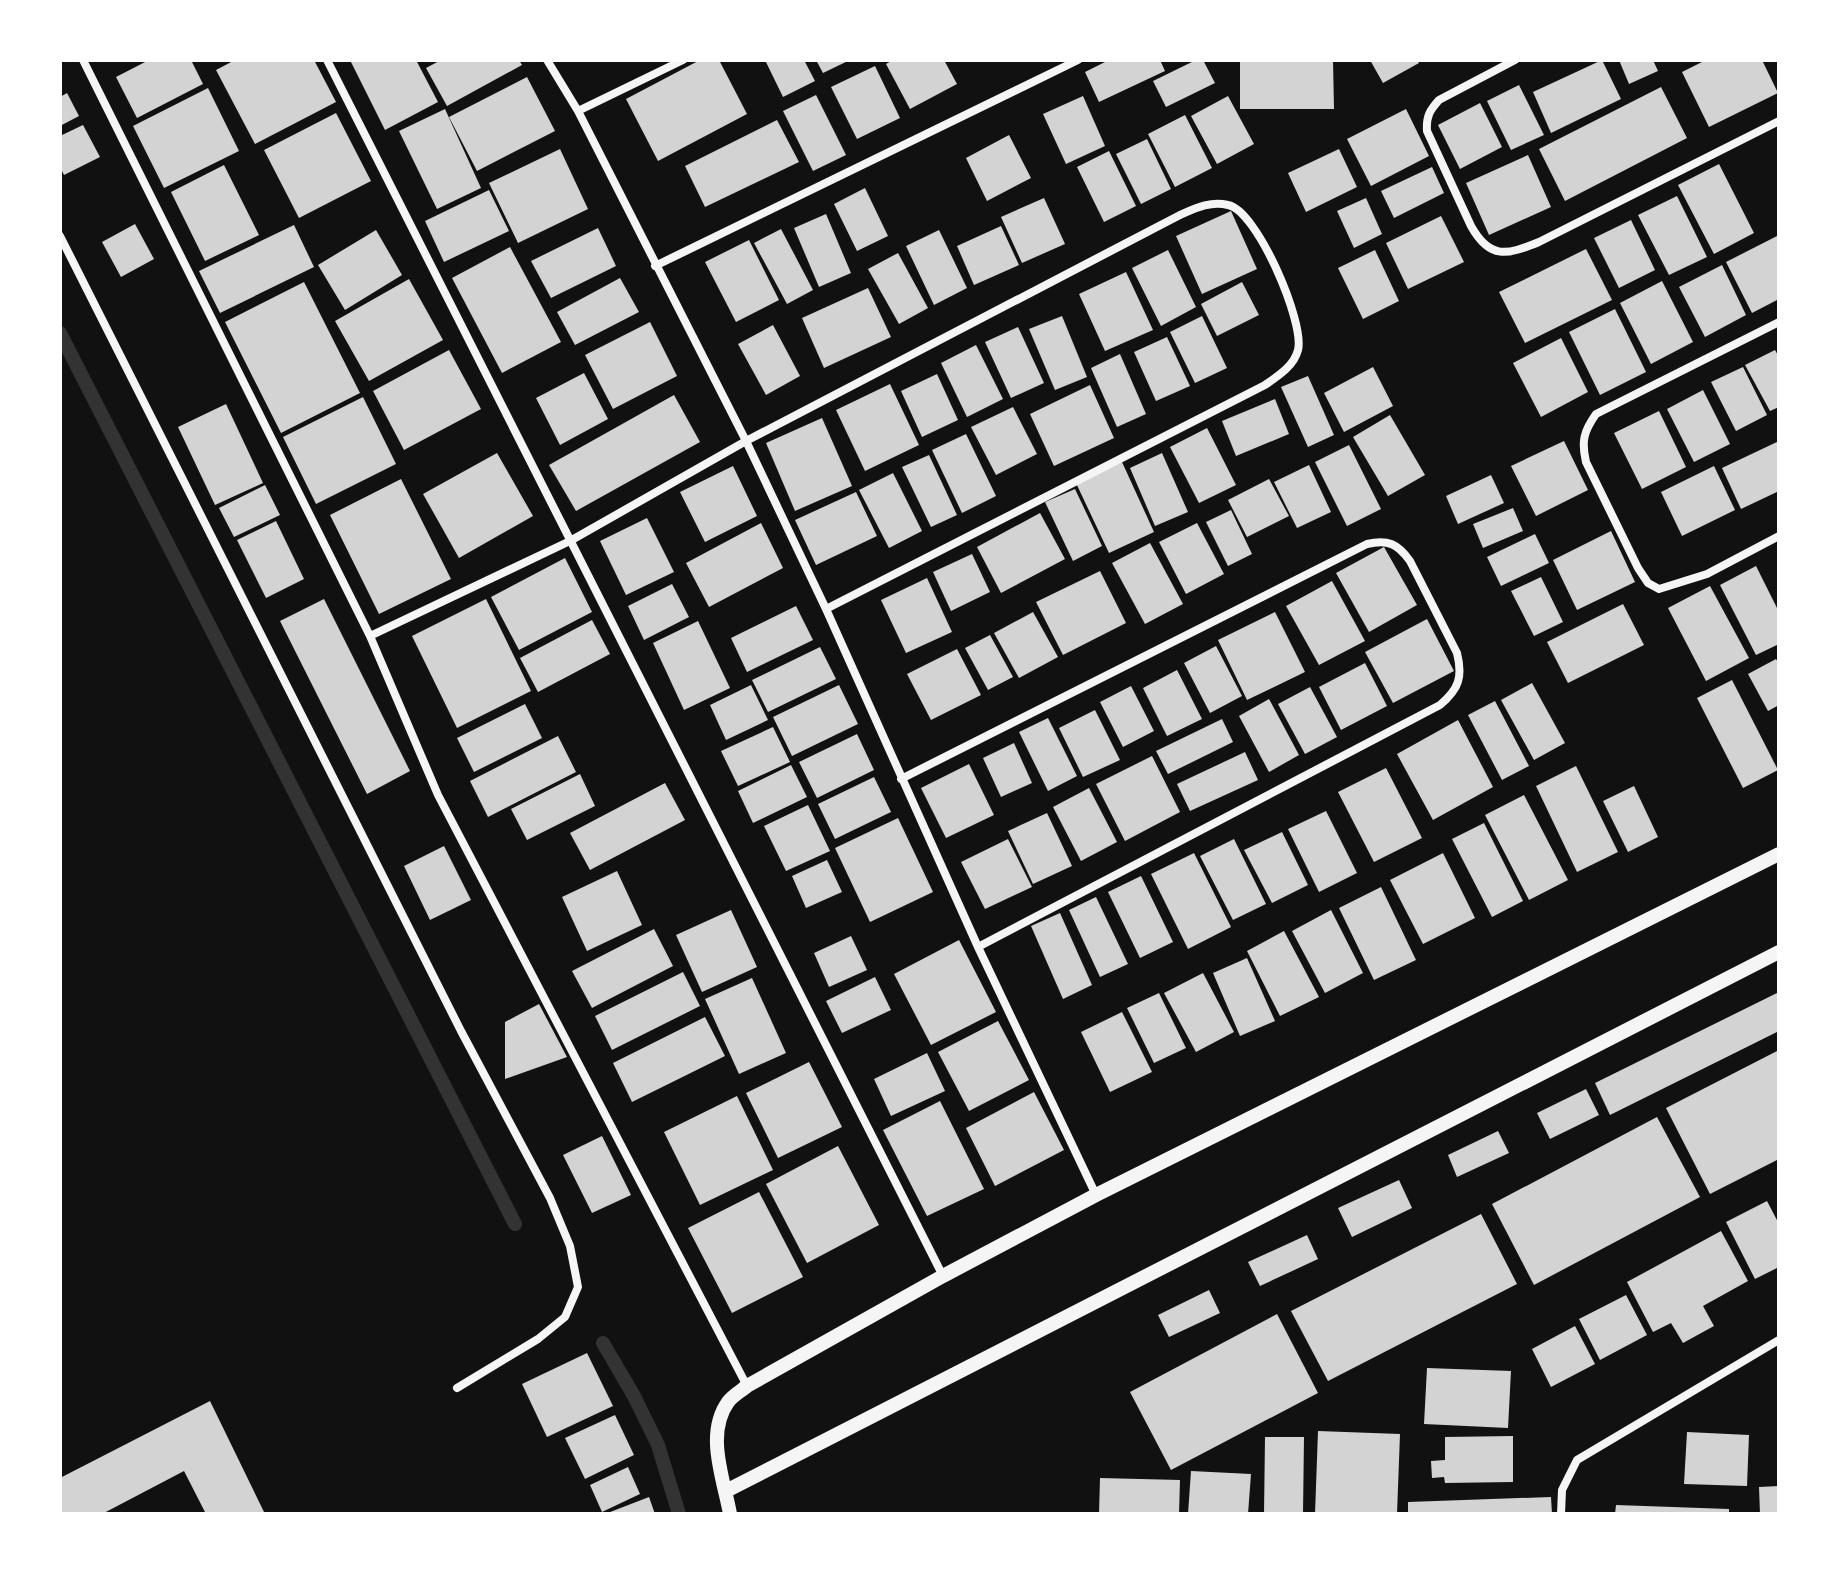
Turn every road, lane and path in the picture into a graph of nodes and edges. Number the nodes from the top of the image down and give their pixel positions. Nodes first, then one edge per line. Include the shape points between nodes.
1 (83, 60) edge
2 (327, 60) edge
3 (547, 60) edge
4 (683, 60) edge
5 (1078, 60) edge
6 (1515, 60) edge
7 (578, 111) junction
8 (1779, 121) edge
9 (60, 236) edge
10 (655, 266) junction
11 (1779, 322) edge
12 (746, 441) junction
13 (1779, 536) edge
14 (570, 541) junction
15 (826, 609) junction
16 (370, 636) junction
17 (901, 779) junction
18 (1779, 854) edge
19 (978, 947) junction
20 (1779, 952) edge
21 (1096, 1195) junction
22 (943, 1276) junction
23 (1779, 1340) edge
24 (747, 1386) junction
25 (457, 1388) dead end
26 (726, 1491) junction
27 (730, 1514) edge
28 (1561, 1514) edge

1 - 16 street
2 - 14 street
3 - 7 street
4 - 7 street
5 - 10 street
6 - 8 street via 1439,100 1426,120 1471,226 1490,251 1504,253 1539,242
7 - 10 street
9 - 25 street via 570,1246 578,1287 565,1317
10 - 12 street
11 - 13 street via 1596,414 1582,445 1638,568 1659,589 1707,574
12 - 14 street
12 - 15 street
12 - 15 street via 1205,204 1241,211 1258,233 1300,335 1298,353 1284,372
14 - 16 street
14 - 22 street
15 - 17 street
16 - 24 street via 438,795
17 - 19 street
17 - 19 street via 1383,540 1400,547 1410,561 1457,653 1460,682 1440,705
18 - 21 street
19 - 21 street
20 - 26 street
21 - 22 street
22 - 24 street
23 - 28 street via 1577,1460 1562,1490
24 - 26 street via 728,1402 718,1426
26 - 27 street

